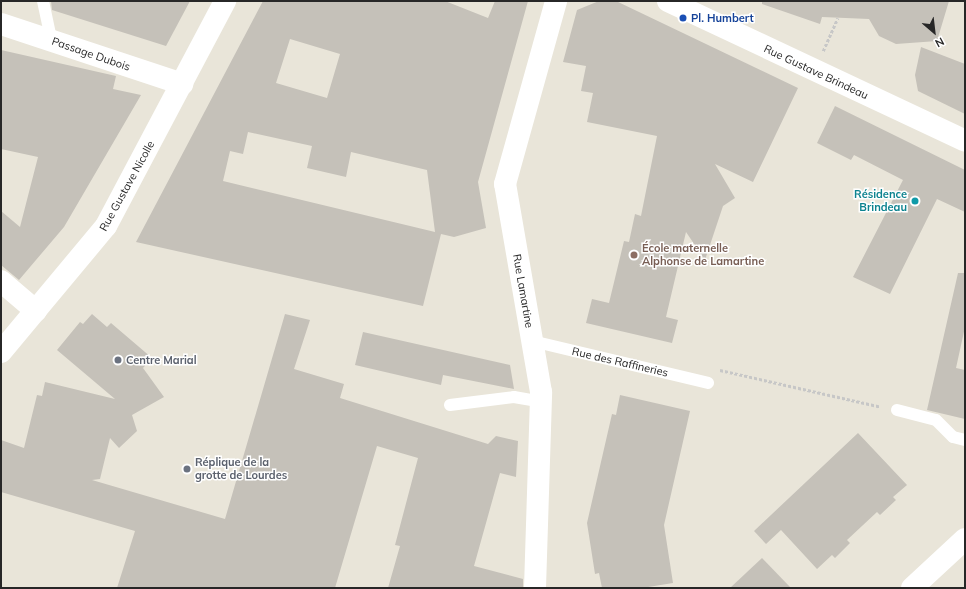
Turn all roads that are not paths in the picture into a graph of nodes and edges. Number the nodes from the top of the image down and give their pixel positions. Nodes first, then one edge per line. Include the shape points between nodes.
1 (43, 1) edge
2 (225, 1) edge
3 (556, 1) edge
4 (668, 1) edge
5 (1, 24) edge
6 (51, 40) junction
7 (182, 84) junction
8 (965, 141) edge
9 (1, 281) edge
10 (36, 311) junction
11 (532, 341) junction
12 (1, 352) edge
13 (708, 383) road end
14 (541, 402) junction
15 (450, 404) dead end
16 (897, 410) road end
17 (965, 440) edge
18 (965, 539) edge
19 (535, 588) edge
20 (912, 588) edge

1 - 6 lane
2 - 7 street, Rue Gustave Nicolle
3 - 11 street, Rue Lamartine via 505,184
4 - 8 street, Rue Gustave Brindeau
5 - 6 street, Passage Dubois
6 - 7 street, Passage Dubois
7 - 10 street, Rue Gustave Nicolle via 106,226
9 - 10 street
10 - 12 street, Rue Gustave Nicolle
11 - 13 lane, Rue des Raffineries
11 - 14 street, Rue Lamartine
14 - 15 lane via 514,397
14 - 19 street, Rue Lamartine
16 - 17 lane via 936,420 953,437
18 - 20 street

